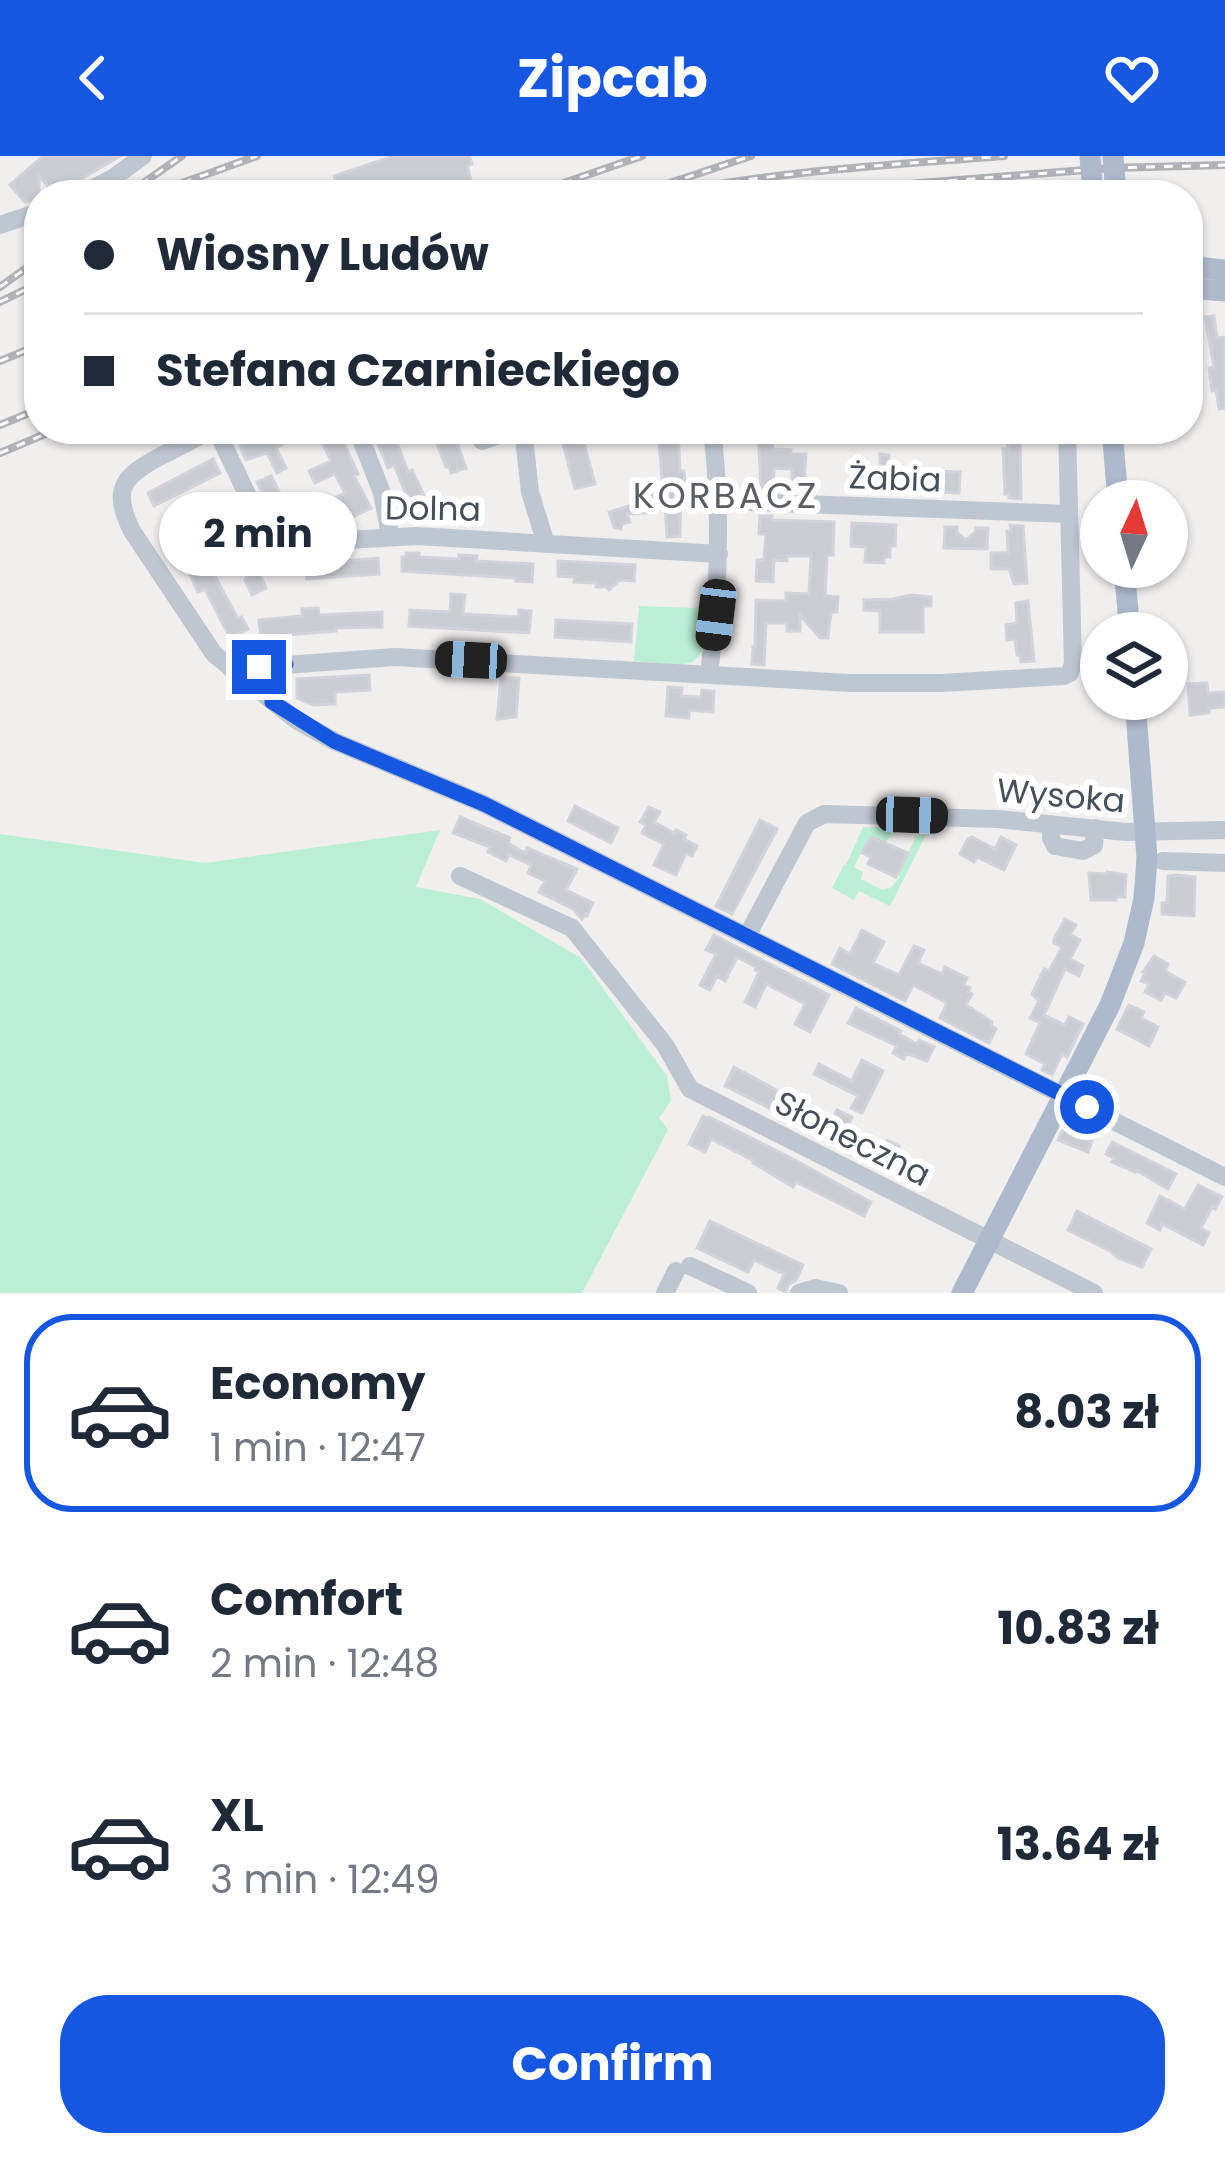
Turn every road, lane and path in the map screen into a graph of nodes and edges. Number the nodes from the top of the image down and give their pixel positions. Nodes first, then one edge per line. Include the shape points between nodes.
1 (143, 156) edge
2 (109, 180) edge
3 (185, 444) edge
4 (222, 444) edge
5 (363, 444) edge
6 (522, 444) edge
7 (713, 444) edge
8 (1067, 444) edge
9 (1113, 444) edge
10 (1116, 480) edge
11 (719, 501) junction
12 (1069, 514) junction
13 (390, 535) junction
14 (546, 544) junction
15 (719, 554) junction
16 (286, 664) junction
17 (231, 669) junction
18 (709, 675) junction
19 (272, 702) junction
20 (1137, 720) edge
21 (1225, 830) edge
22 (1146, 831) junction
23 (1163, 860) dead end
24 (1225, 863) edge
25 (460, 876) dead end
26 (748, 936) junction
27 (1064, 1095) junction
28 (1225, 1177) edge
29 (990, 1240) junction
30 (665, 1293) edge
31 (748, 1293) edge
32 (799, 1293) edge
33 (839, 1293) edge
34 (962, 1293) edge
35 (1094, 1293) edge

1 - 2 street
3 - 17 street via 127,478 122,510 198,632
4 - 13 street, Dolna via 272,542
5 - 13 street
6 - 14 street
7 - 11 street
8 - 12 street
9 - 10 main road
11 - 12 street, Żabia
11 - 15 street
12 - 18 street via 1070,673 924,683
13 - 14 street, Dolna
14 - 15 street, Dolna
15 - 18 street
16 - 17 street
16 - 18 street via 436,658
16 - 19 street
17 - 19 street
19 - 26 street via 334,741 484,804
20 - 22 main road
21 - 22 street, Wysoka
22 - 26 street, Wysoka via 818,815
22 - 27 main road via 1134,944
23 - 24 street
25 - 29 street, Słoneczna via 572,928 690,1089
26 - 27 street
27 - 28 street
27 - 29 main road
29 - 34 main road
29 - 35 street, Słoneczna
30 - 31 street via 683,1268
32 - 33 street

